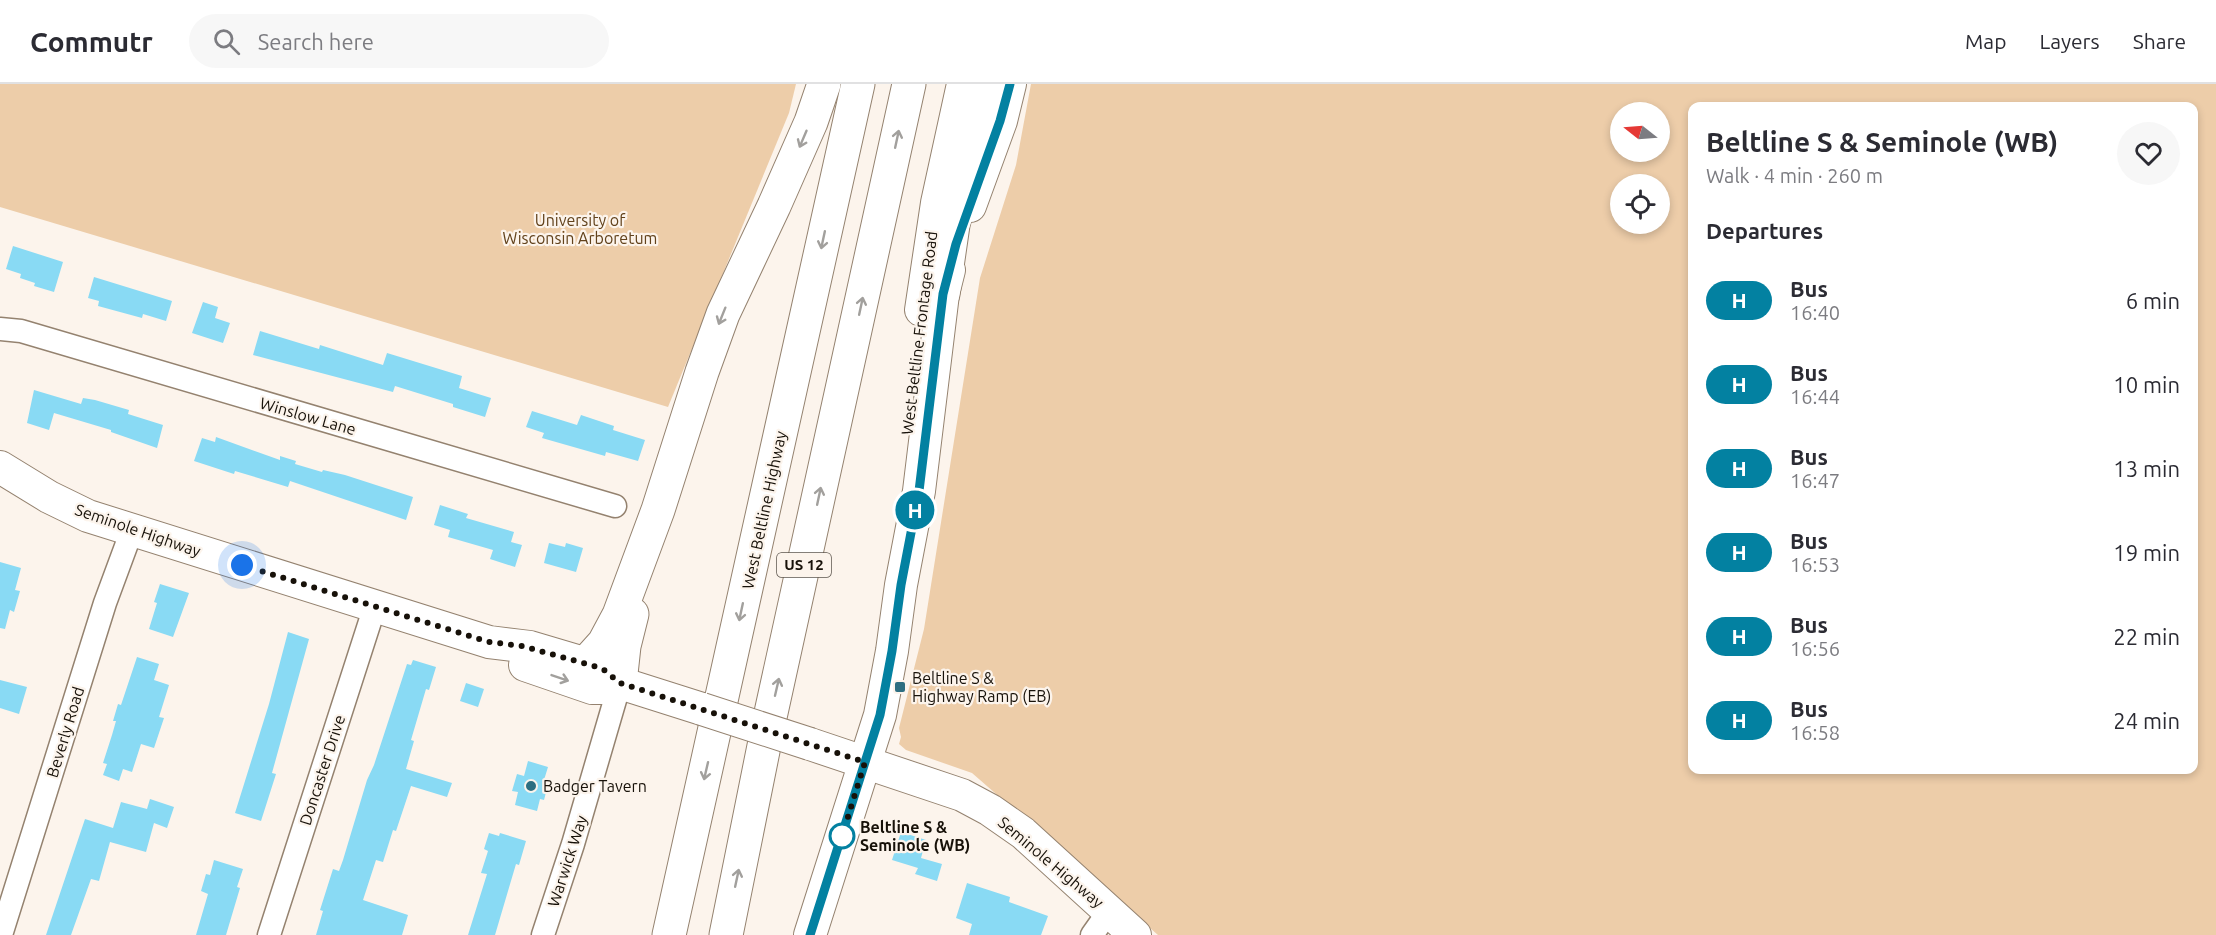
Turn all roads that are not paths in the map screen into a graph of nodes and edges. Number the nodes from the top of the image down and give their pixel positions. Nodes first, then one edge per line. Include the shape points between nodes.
1 (824, 84) edge
2 (858, 84) edge
3 (909, 84) edge
4 (963, 84) edge
5 (987, 84) edge
6 (1010, 84) edge
7 (943, 294) junction
8 (0, 329) edge
9 (0, 468) edge
10 (615, 506) dead end
11 (658, 510) junction
12 (132, 530) junction
13 (901, 585) junction
14 (375, 606) junction
15 (489, 642) junction
16 (586, 663) junction
17 (620, 683) junction
18 (865, 762) junction
19 (1100, 923) edge
20 (1, 935) edge
21 (269, 935) edge
22 (543, 935) edge
23 (669, 935) edge
24 (726, 935) edge
25 (810, 935) edge
26 (1135, 935) edge

1 -> 11 highway via 774,206 723,314
2 -> 23 highway, West Beltline Highway / US 12
24 -> 3 highway, US 12
4 - 13 street, West Beltline Frontage Road via 937,203 919,323 896,527
5 - 7 highway via 953,225
6 - 7 street, West Beltline Frontage Road
7 - 13 street, West Beltline Frontage Road via 919,491
8 - 10 street, Winslow Lane via 21,331
9 - 12 street, Seminole Highway via 88,516
11 - 16 highway via 612,632
11 - 17 highway via 624,642
12 - 14 street, Seminole Highway
12 - 20 street, Beverly Road via 105,603
13 - 18 street, West Beltline Frontage Road via 880,715
14 - 15 street, Seminole Highway
14 - 21 street, Doncaster Drive
15 - 16 street, Seminole Highway via 522,646
15 -> 17 street, Seminole Highway via 520,663 585,687 599,689
16 - 17 street, Seminole Highway via 604,670
17 - 18 street, Seminole Highway, bridge
17 - 22 street, Warwick Way
18 - 19 street, Seminole Highway via 962,795 990,810 1023,833
18 - 25 street, West Beltline Frontage Road
19 - 26 street, Seminole Highway

